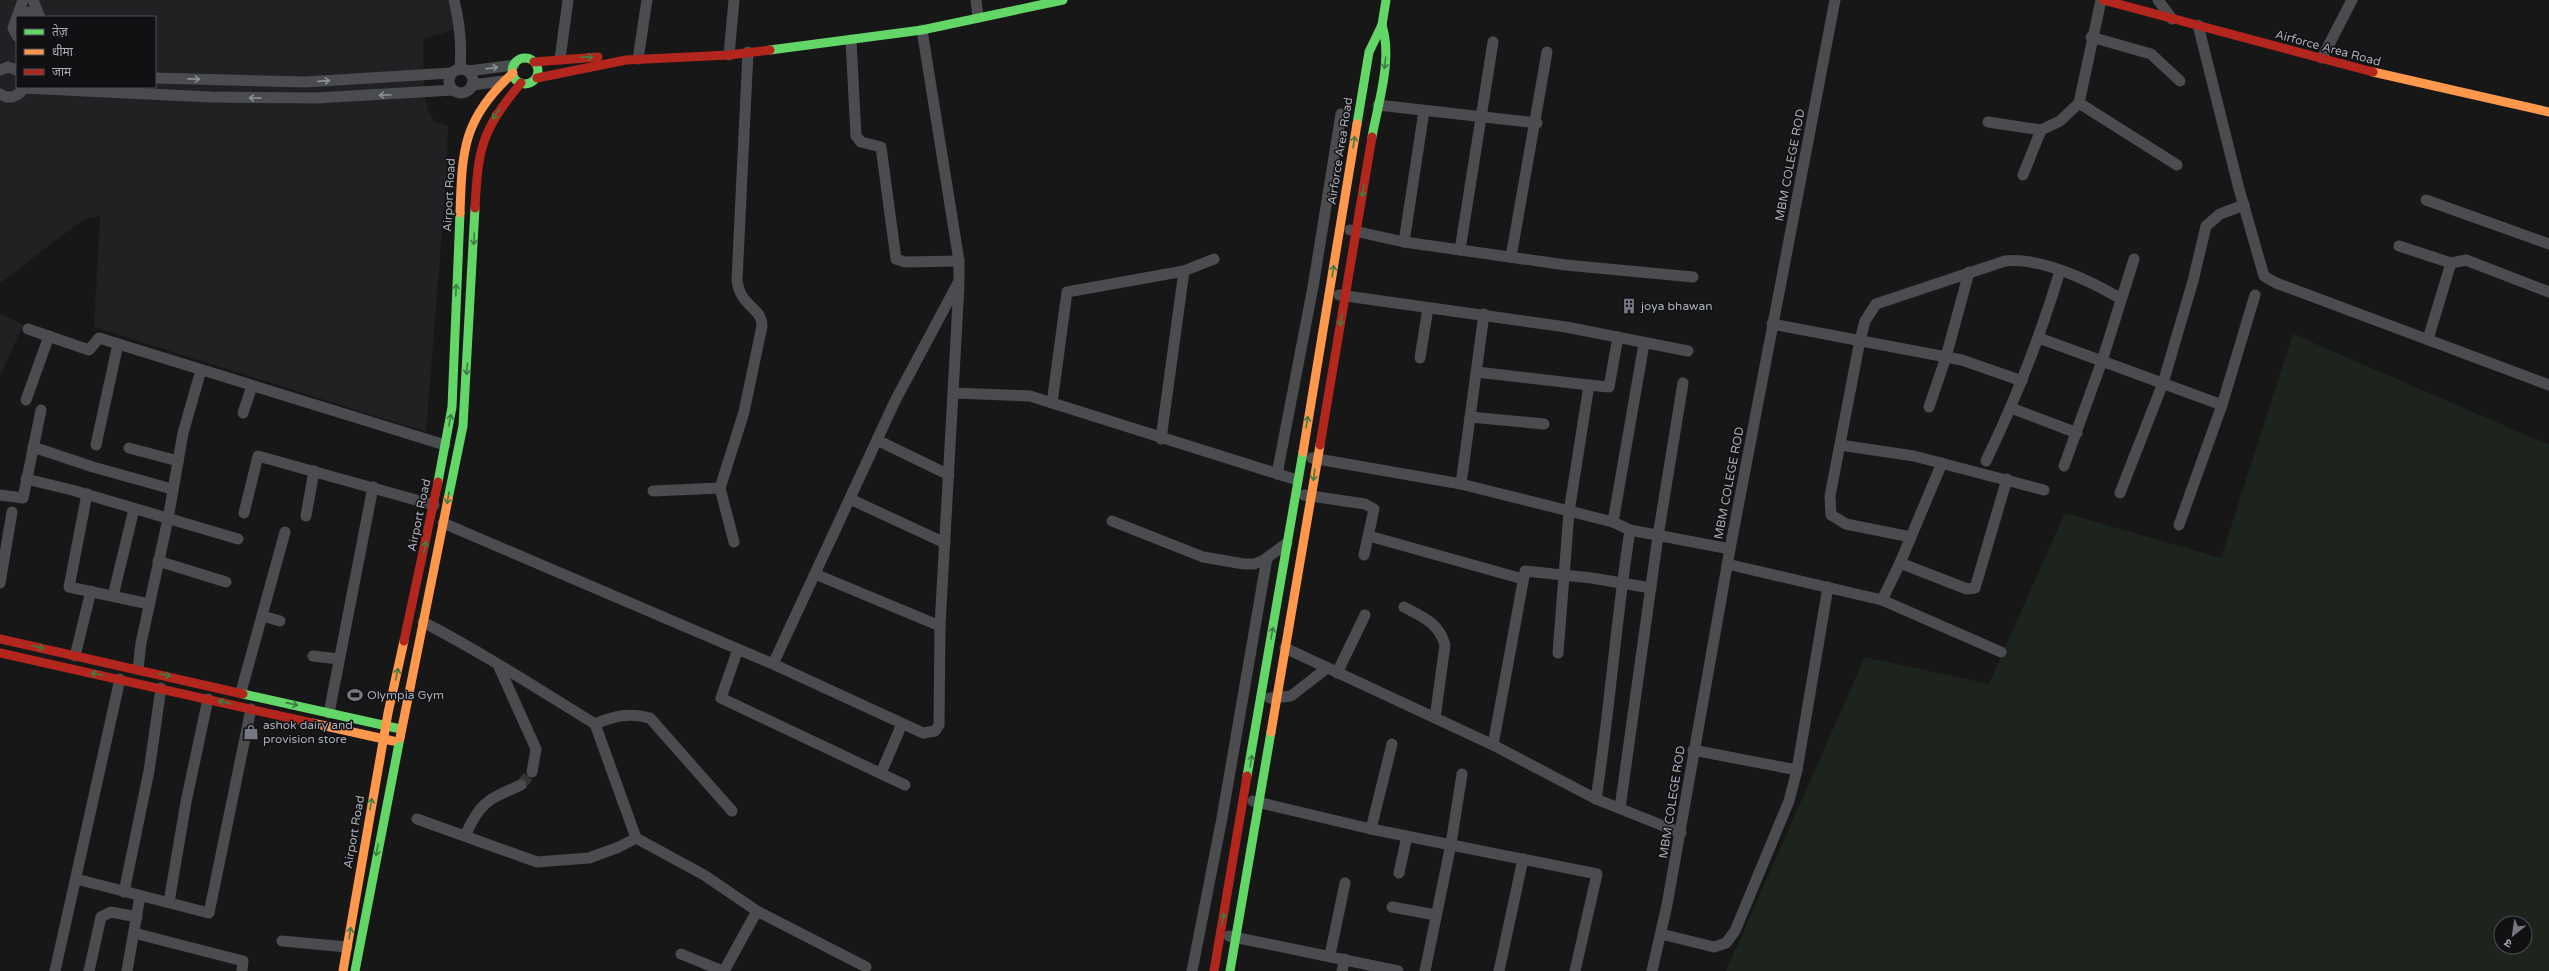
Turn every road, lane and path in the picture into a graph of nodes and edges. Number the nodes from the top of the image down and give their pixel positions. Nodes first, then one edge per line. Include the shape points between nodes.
1 (23, 0) edge
2 (33, 0) edge
3 (454, 0) edge
4 (568, 0) edge
5 (647, 0) edge
6 (734, 0) edge
7 (976, 0) edge
8 (1058, 0) edge
9 (1386, 0) edge
10 (1835, 0) edge
11 (2102, 0) edge
12 (2158, 0) edge
13 (2352, 0) edge
14 (2137, 5) edge
15 (17, 16) edge
16 (19, 16) edge
17 (39, 16) edge
18 (978, 17) junction
19 (2172, 19) junction
20 (16, 20) edge
21 (1382, 25) junction
22 (2198, 25) junction
23 (922, 30) junction
24 (16, 34) edge
25 (2092, 38) junction
26 (851, 40) junction
27 (1493, 42) dead end
28 (748, 52) junction
29 (1548, 52) dead end
30 (730, 55) junction
31 (2322, 58) junction
32 (560, 59) junction
33 (638, 59) junction
34 (626, 60) junction
35 (534, 62) junction
36 (513, 69) junction
37 (0, 70) edge
38 (16, 70) edge
39 (460, 71) junction
40 (156, 78) edge
41 (536, 78) junction
42 (503, 81) junction
43 (2180, 81) dead end
44 (521, 83) junction
45 (472, 84) junction
46 (22, 88) edge
47 (42, 88) edge
48 (453, 90) junction
49 (0, 94) edge
50 (2079, 103) junction
51 (1378, 105) junction
52 (1424, 111) junction
53 (2549, 112) edge
54 (1341, 114) dead end
55 (1480, 117) junction
56 (1988, 122) dead end
57 (1537, 123) junction
58 (2041, 130) junction
59 (2177, 166) dead end
60 (2023, 175) dead end
61 (2426, 200) dead end
62 (2244, 205) junction
63 (1340, 228) junction
64 (1356, 231) junction
65 (1404, 242) junction
66 (2549, 244) edge
67 (2399, 246) dead end
68 (1460, 250) junction
69 (1511, 257) junction
70 (1214, 259) dead end
71 (2134, 259) dead end
72 (959, 261) junction
73 (2451, 263) junction
74 (1184, 271) junction
75 (2060, 271) junction
76 (1969, 272) junction
77 (1693, 277) dead end
78 (959, 281) junction
79 (1313, 287) junction
80 (1330, 292) junction
81 (2549, 292) edge
82 (1346, 296) junction
83 (2255, 296) dead end
84 (2122, 299) junction
85 (1428, 308) junction
86 (1484, 314) junction
87 (1772, 324) junction
88 (28, 329) dead end
89 (49, 336) junction
90 (1618, 337) junction
91 (2039, 338) junction
92 (2428, 339) junction
93 (1860, 340) junction
94 (118, 344) junction
95 (1644, 344) junction
96 (1688, 351) dead end
97 (1946, 357) junction
98 (1420, 358) dead end
99 (2102, 361) junction
100 (201, 370) junction
101 (1476, 372) junction
102 (2022, 381) junction
103 (1683, 383) dead end
104 (2163, 383) junction
105 (1589, 385) junction
106 (2549, 385) edge
107 (252, 386) junction
108 (954, 393) junction
109 (26, 400) dead end
110 (1052, 404) junction
111 (2222, 404) junction
112 (1929, 407) dead end
113 (2011, 408) junction
114 (41, 410) dead end
115 (243, 413) dead end
116 (1470, 417) junction
117 (1544, 424) dead end
118 (2077, 433) junction
119 (1161, 439) junction
120 (877, 440) junction
121 (96, 445) dead end
122 (445, 445) junction
123 (1840, 445) junction
124 (33, 447) junction
125 (130, 448) dead end
126 (1301, 458) junction
127 (1316, 458) junction
128 (178, 460) junction
129 (1986, 461) dead end
130 (1942, 463) junction
131 (2064, 466) dead end
132 (314, 472) junction
133 (1277, 474) junction
134 (949, 475) junction
135 (26, 479) junction
136 (2007, 479) junction
137 (1297, 480) junction
138 (1461, 484) junction
139 (373, 487) junction
140 (720, 488) junction
141 (172, 489) junction
142 (2044, 490) dead end
143 (653, 491) dead end
144 (2120, 493) dead end
145 (87, 494) junction
146 (1295, 494) junction
147 (0, 495) edge
148 (1311, 496) junction
149 (850, 499) junction
150 (434, 505) junction
151 (134, 509) junction
152 (12, 512) dead end
153 (1569, 512) junction
154 (244, 513) dead end
155 (306, 516) dead end
156 (168, 520) junction
157 (1112, 521) dead end
158 (1613, 522) junction
159 (444, 523) junction
160 (2179, 525) dead end
161 (1630, 530) junction
162 (285, 532) dead end
163 (1369, 536) junction
164 (1658, 536) junction
165 (1911, 537) junction
166 (238, 539) dead end
167 (734, 542) dead end
168 (945, 543) junction
169 (1287, 543) junction
170 (1730, 550) junction
171 (1364, 555) dead end
172 (1266, 558) junction
173 (158, 561) junction
174 (1900, 563) junction
175 (1727, 564) junction
176 (815, 574) junction
177 (1564, 575) junction
178 (1523, 579) junction
179 (226, 582) dead end
180 (1622, 582) junction
181 (0, 583) edge
182 (1828, 587) junction
183 (1651, 588) junction
184 (91, 591) junction
185 (113, 596) junction
186 (1882, 600) junction
187 (149, 604) junction
188 (1404, 607) dead end
189 (1365, 615) dead end
190 (263, 616) junction
191 (280, 621) dead end
192 (423, 622) junction
193 (940, 626) junction
194 (0, 639) edge
195 (1284, 648) junction
196 (738, 649) junction
197 (2001, 652) dead end
198 (0, 653) edge
199 (1558, 653) dead end
200 (75, 656) junction
201 (313, 656) dead end
202 (339, 659) junction
203 (773, 664) junction
204 (499, 667) junction
205 (1327, 668) junction
206 (138, 669) junction
207 (1337, 673) junction
208 (120, 679) junction
209 (162, 688) junction
210 (242, 692) junction
211 (1261, 698) junction
212 (1276, 698) junction
213 (208, 699) junction
214 (251, 708) junction
215 (329, 712) junction
216 (1434, 718) junction
217 (595, 724) junction
218 (902, 724) junction
219 (386, 726) junction
220 (401, 730) junction
221 (383, 739) junction
222 (399, 742) junction
223 (1392, 744) dead end
224 (1493, 745) junction
225 (1693, 750) junction
226 (1797, 770) junction
227 (532, 772) tunnel mouth
228 (881, 773) junction
229 (1462, 774) dead end
230 (905, 785) dead end
231 (521, 786) tunnel mouth
232 (1244, 799) junction
233 (1596, 799) junction
234 (1258, 802) junction
235 (1620, 808) junction
236 (732, 811) dead end
237 (417, 819) dead end
238 (1371, 829) junction
239 (1681, 833) junction
240 (465, 836) junction
241 (1407, 836) junction
242 (636, 838) junction
243 (1451, 844) junction
244 (1523, 859) junction
245 (1399, 873) dead end
246 (76, 879) junction
247 (1345, 883) dead end
248 (1208, 888) junction
249 (124, 892) junction
250 (1228, 893) junction
251 (140, 896) junction
252 (169, 902) junction
253 (1392, 907) dead end
254 (758, 911) junction
255 (1436, 916) junction
256 (136, 917) junction
257 (134, 933) junction
258 (1220, 934) junction
259 (1661, 934) junction
260 (1237, 937) junction
261 (282, 941) dead end
262 (347, 947) junction
263 (681, 954) dead end
264 (1330, 955) junction
265 (1344, 959) junction
266 (866, 967) dead end
267 (55, 971) edge
268 (89, 971) edge
269 (127, 971) edge
270 (242, 971) edge
271 (343, 971) edge
272 (355, 971) edge
273 (724, 971) edge
274 (1192, 971) edge
275 (1214, 971) edge
276 (1230, 971) edge
277 (1342, 971) edge
278 (1398, 971) edge
279 (1425, 971) edge
280 (1499, 971) edge
281 (1575, 971) edge
282 (1652, 971) edge

1 - 15 street
2 - 17 street
3 - 39 street via 460,24
4 - 32 street
5 - 33 street
6 - 30 street
7 - 18 street
8 - 18 street
9 - 21 street, Airforce Area Road
10 - 87 street, MBM COLEGE ROD
11 - 14 street, Airforce Area Road
11 - 25 street
12 - 19 street
13 - 31 street
14 - 19 street, Airforce Area Road
16 - 17 street via 28,12
18 - 23 street
19 - 22 street, Airforce Area Road
20 - 24 street via 13,28
21 -> 51 street via 1386,37 1385,62
63 -> 21 street, Airforce Area Road via 1369,52
22 - 31 street, Airforce Area Road
22 - 62 street
23 - 26 street
23 - 72 street
25 - 43 street via 2151,54
25 - 50 street
26 - 28 street
26 - 72 street via 856,136 861,142 881,147 896,259 905,262
27 - 55 street
28 - 30 street
28 - 140 street via 736,280 743,299 758,313 762,326 744,412
29 - 57 street
30 - 33 street
31 - 53 street, Airforce Area Road via 2406,81
32 -> 34 street via 593,57
32 - 35 street
33 - 34 street
34 - 41 street
35 - 36 street via 521,59
35 - 41 street via 538,70
39 -> 36 street
36 - 42 street, Airport Road
36 - 44 street
37 - 38 street via 8,67
40 -> 39 street via 305,82
39 - 45 street via 472,75
39 - 48 street via 449,82
41 - 44 street via 530,84
42 - 45 street
122 -> 42 street, Airport Road via 452,406 462,158 477,114
44 -> 159 street, Airport Road via 496,113 486,131 477,162 463,426
45 - 48 street via 466,92
46 - 49 street via 17,96
48 -> 47 street via 318,98 218,97
50 - 58 street via 2060,121
50 - 59 street
51 - 52 street
51 -> 64 street
52 - 55 street
52 - 65 street
54 - 79 street
55 - 57 street
55 - 68 street
56 - 58 street
57 - 69 street
58 - 60 street
61 - 66 street
62 - 92 street via 2264,276 2276,284
62 - 104 street via 2220,214 2206,226
63 - 64 street
80 -> 63 street, Airforce Area Road
64 - 65 street
64 - 82 street
65 - 68 street
67 - 73 street
68 - 69 street
69 - 77 street
70 - 74 street
71 - 84 street
72 - 78 street
73 - 81 street via 2466,260
73 - 92 street
74 - 110 street via 1067,292
74 - 119 street
75 - 76 street via 2016,260
75 - 84 street via 2088,279
75 - 91 street
76 - 93 street via 1876,304 1865,320
76 - 97 street
78 - 108 street
78 - 120 street
79 - 80 street
79 - 133 street
80 - 82 street
126 -> 80 street, Airforce Area Road
82 - 85 street
82 -> 127 street
83 - 111 street
84 - 99 street
85 - 86 street
85 - 98 street
86 - 90 street
86 - 101 street
87 - 93 street
87 - 170 street, MBM COLEGE ROD
88 - 89 street
89 - 94 street via 89,350 99,338
89 - 109 street
90 - 95 street
90 - 105 street via 1609,387
91 - 99 street
91 - 102 street
92 - 106 street
93 - 97 street
93 - 123 street
94 - 100 street
94 - 121 street
95 - 96 street
95 - 158 street
97 - 102 street
97 - 112 street
99 - 104 street
99 - 118 street
100 - 107 street
100 - 128 street
101 - 105 street
101 - 116 street
102 - 113 street
103 - 164 street
104 - 111 street
104 - 144 street
105 - 153 street
107 - 115 street
107 - 122 street
108 - 110 street via 1030,396
108 - 134 street
110 - 119 street
111 - 160 street
113 - 118 street
113 - 129 street
114 - 124 street
116 - 117 street
116 - 138 street
118 - 131 street
119 - 133 street
120 - 134 street
120 - 149 street
122 - 150 street, Airport Road
123 - 130 street via 1914,456
123 - 165 street via 1830,496 1831,515 1846,524
124 - 135 street
124 - 141 street
125 - 128 street
126 - 127 street
126 - 137 street, Airforce Area Road
127 - 138 street
127 -> 148 street
128 - 141 street
130 - 136 street
130 - 165 street
132 - 139 street
132 - 154 street via 258,456
132 - 155 street
133 - 137 street
134 - 168 street
135 - 145 street
135 - 147 street via 23,498
136 - 142 street
136 - 174 street via 1975,588 1967,589
137 - 146 street, Airforce Area Road
138 - 153 street
139 - 150 street
139 - 202 street
140 - 143 street
140 - 167 street
141 - 156 street
145 - 151 street
145 - 184 street via 69,587
146 - 148 street
146 - 169 street, Airforce Area Road
148 - 163 street via 1371,506 1375,516
148 - 195 street
149 - 168 street
149 - 176 street
219 -> 150 street, Airport Road
151 - 156 street
151 - 185 street
152 - 181 street
153 - 158 street
153 - 177 street
156 - 166 street
156 - 173 street
157 - 172 street via 1203,557 1244,564 1254,564
158 - 161 street
159 - 192 street, Airport Road
159 - 196 street
161 - 164 street
161 - 180 street
162 - 190 street
163 - 171 street
163 - 178 street
164 - 170 street
164 - 183 street
165 - 174 street
168 - 193 street
169 - 172 street
211 -> 169 street, Airforce Area Road
170 - 175 street, MBM COLEGE ROD
172 - 248 street
173 - 179 street
173 - 187 street
174 - 186 street
175 - 182 street
175 - 225 street, MBM COLEGE ROD
176 - 193 street
176 - 203 street
177 - 178 street via 1525,571
177 - 180 street
177 - 199 street
178 - 224 street
180 - 183 street
180 - 233 street via 1608,723
182 - 186 street
182 - 226 street
183 - 235 street
184 - 185 street
184 - 200 street
185 - 187 street
186 - 197 street
187 - 206 street
188 - 216 street via 1432,622 1445,645
189 - 207 street
190 - 191 street
190 - 210 street
192 - 204 street via 472,647
192 - 220 street, Airport Road
193 - 218 street via 939,725 930,733
194 -> 200 street
195 - 205 street
195 - 212 street
196 - 203 street
196 - 228 street via 721,698
208 -> 198 street
200 - 206 street
201 - 202 street
202 - 215 street
203 - 218 street
204 - 217 street
204 - 227 street via 536,749
205 - 207 street
205 - 212 street via 1297,693
206 -> 210 street
207 - 216 street
208 - 209 street
208 - 246 street
209 - 213 street
209 - 249 street via 149,772
210 -> 215 street
211 - 212 street
232 -> 211 street, Airforce Area Road
212 - 234 street
214 -> 213 street
213 - 252 street via 186,802
214 - 221 street
214 - 252 street via 209,913
215 - 219 street
216 - 224 street
217 - 236 street via 616,716 637,714 650,718
217 - 242 street
218 - 228 street
219 - 220 street
219 - 221 street, Airport Road
220 - 222 street, Airport Road
221 - 222 street
262 -> 221 street, Airport Road
222 -> 272 street, Airport Road
223 - 238 street
224 - 233 street
225 - 226 street
225 - 239 street, MBM COLEGE ROD
226 - 259 street via 1789,801 1758,880 1735,931 1726,943 1714,947
228 - 230 street
229 - 243 street
231 - 240 street via 494,797 476,812
232 - 234 street
232 - 250 street, Airforce Area Road
233 - 235 street
234 - 238 street
234 - 260 street
235 - 239 street
237 - 240 street
238 - 241 street
239 - 259 street, MBM COLEGE ROD
240 - 242 street via 537,862 589,858
241 - 243 street
241 - 245 street
242 - 254 street via 704,875
243 - 244 street
243 - 255 street
244 - 280 street
244 - 281 street via 1597,874
246 - 249 street
246 - 267 street
247 - 264 street
248 - 250 street
248 - 274 street
249 - 251 street
258 -> 250 street, Airforce Area Road
251 - 252 street
251 - 256 street
253 - 255 street
254 - 266 street
254 - 273 street
255 - 279 street
256 - 257 street
256 - 268 street via 111,912 101,917
257 - 269 street
257 - 270 street via 243,961
258 - 260 street
258 - 275 street, Airforce Area Road
259 - 282 street, MBM COLEGE ROD
260 - 264 street
260 - 276 street
261 - 262 street
262 - 271 street, Airport Road
263 - 273 street
264 - 265 street
265 - 277 street
265 - 278 street

